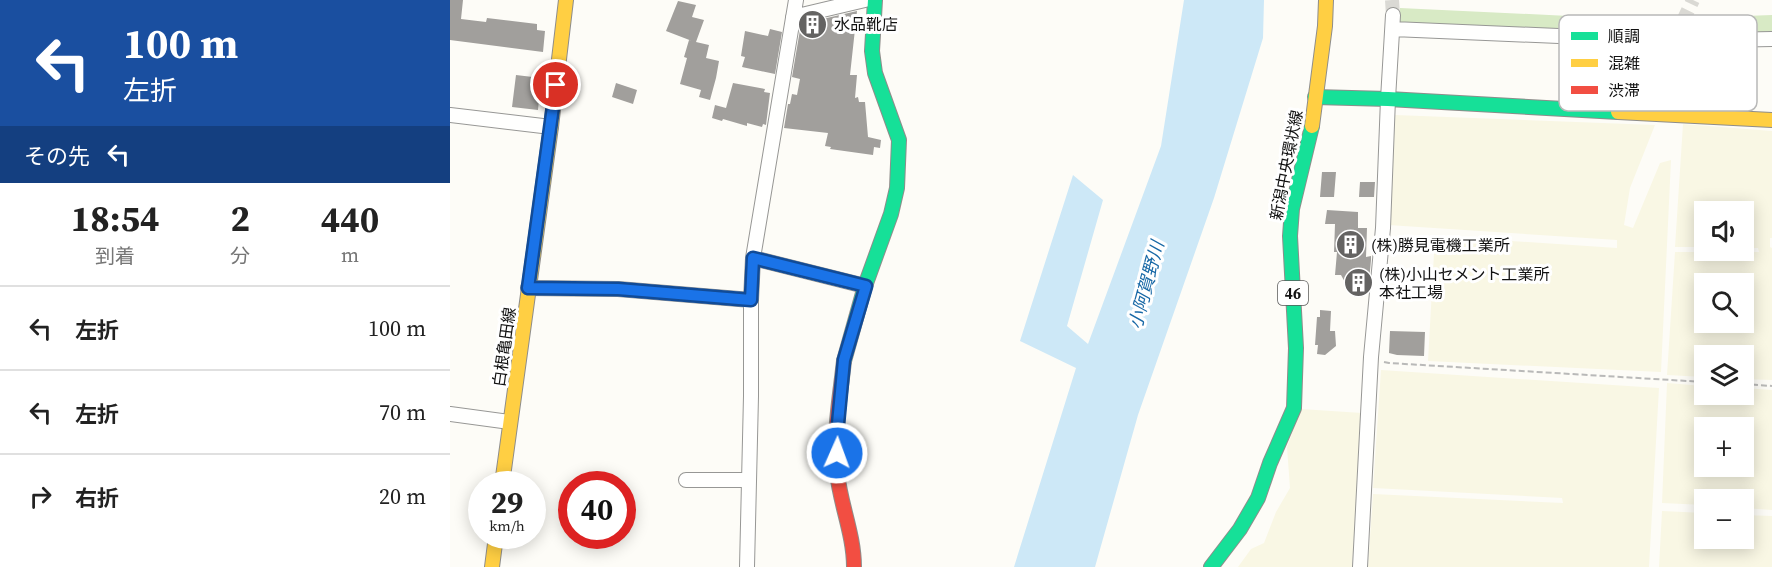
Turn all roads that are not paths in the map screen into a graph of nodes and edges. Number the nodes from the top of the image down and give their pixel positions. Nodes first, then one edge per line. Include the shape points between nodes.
1 (566, 0) edge
2 (796, 0) edge
3 (865, 0) edge
4 (875, 0) edge
5 (1326, 0) edge
6 (793, 17) junction
7 (1559, 33) edge
8 (1757, 39) edge
9 (1772, 39) edge
10 (1315, 97) junction
11 (1388, 99) junction
12 (1559, 108) edge
13 (1613, 111) edge
14 (1650, 113) joint
15 (450, 115) edge
16 (1772, 120) edge
17 (551, 127) junction
18 (753, 258) junction
19 (866, 286) junction
20 (528, 288) junction
21 (751, 300) junction
22 (450, 414) edge
23 (510, 422) junction
24 (504, 471) edge
25 (686, 480) dead end
26 (749, 480) junction
27 (494, 549) edge
28 (492, 567) edge
29 (747, 567) edge
30 (854, 567) edge
31 (1211, 567) edge
32 (1360, 567) edge

1 - 17 main road, 白根亀田線
2 - 6 street
3 - 6 street
4 - 19 main road via 872,51 899,140 897,188
5 - 10 main road, 新潟中央環状線 / 46
6 - 18 street
7 - 11 street via 1393,22
8 - 9 street
10 - 11 main road
10 - 31 main road, 新潟中央環状線 / 46 via 1290,236 1296,348 1294,408 1258,498
11 - 12 main road
11 - 32 street
13 - 14 main road
14 - 16 main road
15 - 17 street
17 - 20 main road, 白根亀田線
18 - 19 street
18 - 21 street
19 - 30 main road via 844,360 837,434 837,472
20 - 21 street via 618,289
20 - 23 main road, 白根亀田線
21 - 26 street
22 - 23 street
23 - 24 main road, 白根亀田線
25 - 26 street
26 - 29 street
27 - 28 main road

